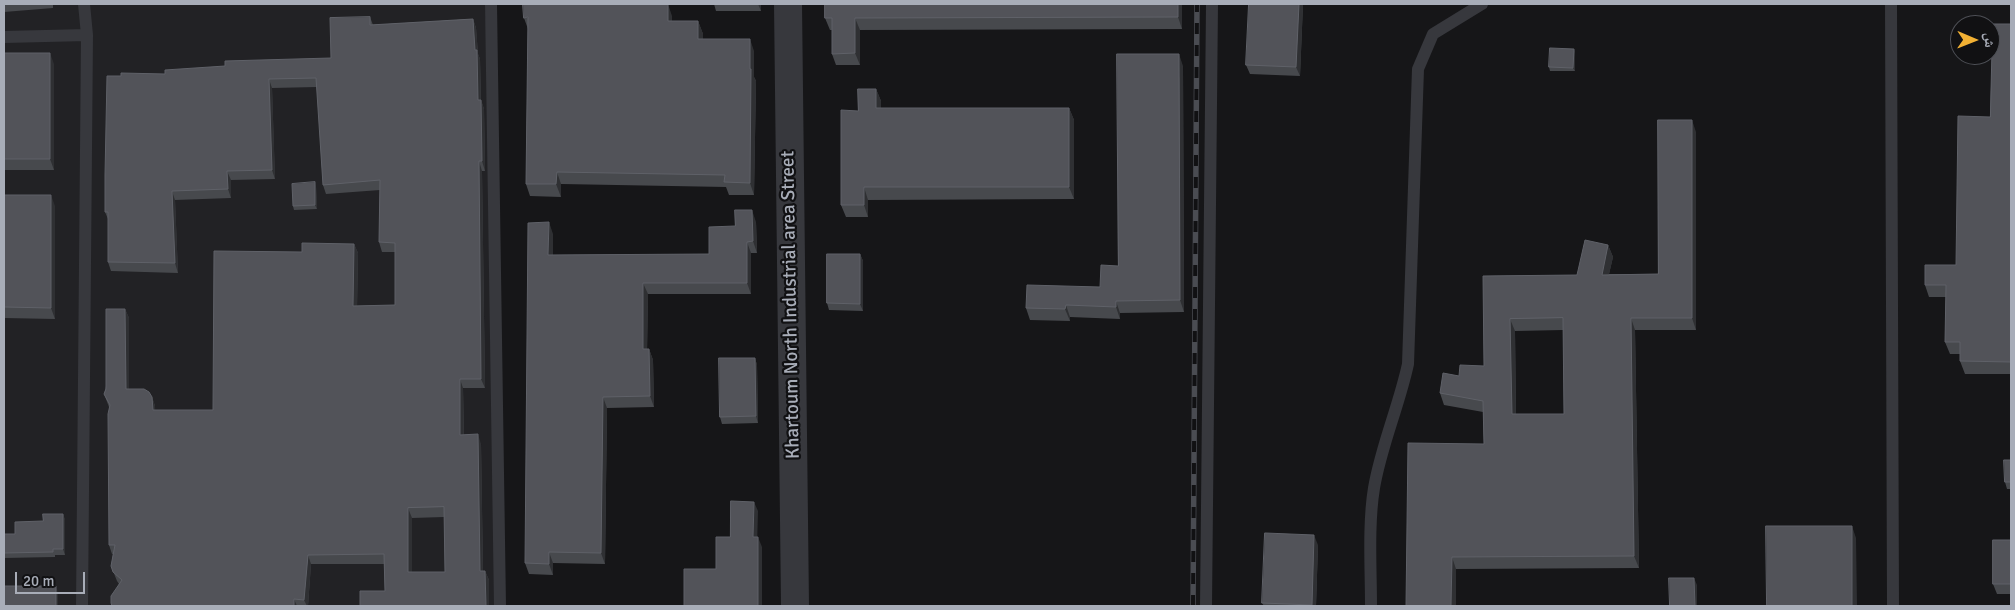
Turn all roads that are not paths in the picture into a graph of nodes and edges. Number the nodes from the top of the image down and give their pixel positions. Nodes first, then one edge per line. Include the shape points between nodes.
1 (84, 4) edge
2 (491, 4) edge
3 (788, 4) edge
4 (1212, 4) edge
5 (1482, 4) edge
6 (1891, 4) edge
7 (87, 35) junction
8 (4, 37) edge
9 (82, 606) edge
10 (500, 606) edge
11 (795, 606) edge
12 (1206, 606) edge
13 (1371, 606) edge
14 (1893, 606) edge

1 - 7 lane
2 - 10 lane
3 - 11 street, Khartoum North Industrial area Street
4 - 12 lane
5 - 13 lane via 1433,34 1418,69 1408,364 1374,490
6 - 14 lane
7 - 8 lane
7 - 9 lane

